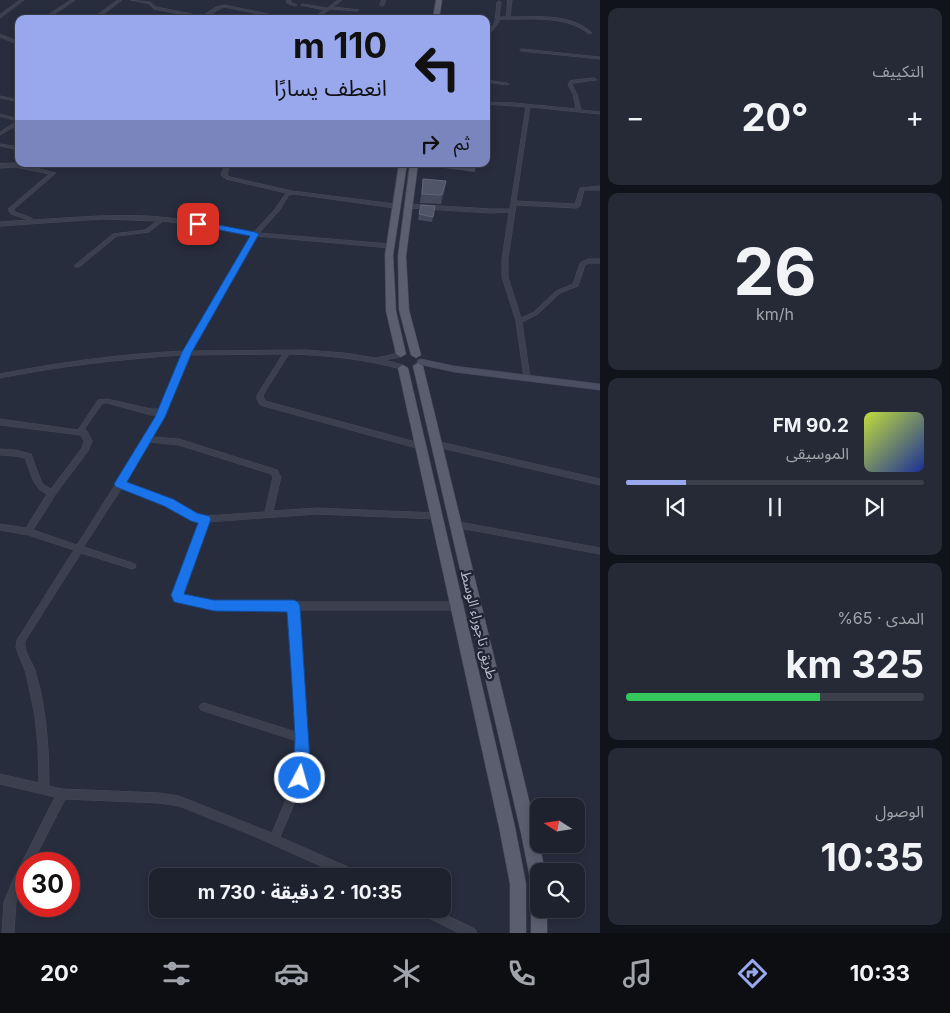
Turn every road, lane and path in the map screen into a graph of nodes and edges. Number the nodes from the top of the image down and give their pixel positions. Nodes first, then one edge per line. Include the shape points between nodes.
1 (22, 0) edge
2 (73, 0) edge
3 (120, 0) edge
4 (133, 0) edge
5 (159, 0) edge
6 (289, 0) edge
7 (340, 0) edge
8 (384, 0) edge
9 (439, 0) edge
10 (510, 0) edge
11 (499, 2) dead end
12 (152, 5) junction
13 (296, 5) dead end
14 (382, 5) dead end
15 (303, 6) dead end
16 (328, 8) junction
17 (430, 9) dead end
18 (357, 10) dead end
19 (267, 14) joint
20 (51, 15) edge
21 (99, 15) edge
22 (187, 15) edge
23 (206, 15) edge
24 (272, 15) edge
25 (319, 15) edge
26 (429, 15) edge
27 (437, 15) edge
28 (0, 17) edge
29 (498, 18) junction
30 (508, 19) junction
31 (490, 31) edge
32 (590, 33) dead end
33 (0, 35) edge
34 (15, 39) edge
35 (12, 40) junction
36 (15, 42) edge
37 (522, 50) dead end
38 (600, 58) edge
39 (594, 79) dead end
40 (490, 81) edge
41 (507, 84) dead end
42 (0, 98) edge
43 (15, 100) edge
44 (490, 103) edge
45 (528, 106) junction
46 (579, 111) junction
47 (600, 113) edge
48 (0, 115) edge
49 (15, 120) edge
50 (15, 124) edge
51 (0, 134) edge
52 (0, 145) edge
53 (15, 148) edge
54 (15, 165) edge
55 (0, 166) edge
56 (24, 167) edge
57 (227, 167) edge
58 (402, 167) edge
59 (414, 167) edge
60 (600, 188) edge
61 (290, 192) junction
62 (515, 203) junction
63 (395, 206) junction
64 (408, 206) junction
65 (513, 210) junction
66 (161, 220) junction
67 (35, 221) junction
68 (0, 224) edge
69 (255, 234) junction
70 (390, 246) junction
71 (600, 261) edge
72 (76, 266) dead end
73 (519, 321) junction
74 (187, 352) junction
75 (287, 352) junction
76 (377, 359) junction
77 (401, 361) junction
78 (418, 361) junction
79 (0, 376) edge
80 (527, 378) junction
81 (600, 387) edge
82 (162, 412) junction
83 (0, 422) edge
84 (84, 433) junction
85 (147, 439) junction
86 (436, 444) junction
87 (420, 446) junction
88 (0, 452) edge
89 (600, 482) edge
90 (120, 484) junction
91 (52, 493) junction
92 (268, 514) junction
93 (436, 516) junction
94 (205, 519) junction
95 (454, 524) junction
96 (0, 526) edge
97 (28, 532) junction
98 (79, 547) junction
99 (600, 551) edge
100 (132, 566) dead end
101 (294, 606) junction
102 (456, 606) junction
103 (204, 707) dead end
104 (302, 738) junction
105 (0, 779) edge
106 (44, 790) junction
107 (62, 794) junction
108 (274, 840) junction
109 (535, 863) edge
110 (337, 868) edge
111 (441, 918) edge
112 (539, 918) edge
113 (8, 933) edge
114 (471, 933) edge
115 (518, 933) edge
116 (539, 933) edge

1 - 28 street
2 - 20 street
3 - 21 street
4 - 12 street
5 - 12 street
6 - 13 street
7 - 16 street
8 - 14 street
9 - 27 main road
10 - 30 street
11 - 29 street
12 - 22 street
15 - 16 street
16 - 18 street
16 - 25 street
17 - 26 main road
19 - 23 street via 221,6
19 - 24 street
29 - 30 street
29 - 31 street
30 - 32 street via 575,22
33 - 35 street
34 - 35 street
35 - 36 street
37 - 38 street
39 - 46 street via 570,85
40 - 41 street
42 - 43 street
44 - 45 street
45 - 46 street
45 - 62 street
46 - 47 street
48 - 49 street
50 - 51 street
52 - 53 street
54 - 55 street
56 - 67 street via 53,173 11,209 16,215
57 - 61 street via 224,175 228,178
58 - 63 main road
59 - 64 main road, طريق تاجوراء الوسط
60 - 62 street via 582,189 577,206
61 - 63 street
61 - 69 street
62 - 65 street
63 - 70 main road
64 - 65 street
64 - 78 main road, طريق تاجوراء الوسط via 402,256 404,310
65 - 73 street via 505,277
66 - 67 street via 102,217
66 - 69 street
66 - 72 street via 147,231 114,235
67 - 68 street
69 - 70 street
69 - 74 street
70 - 77 main road via 391,311
71 - 73 street via 582,264 576,285 558,292 536,313
73 - 80 street
74 - 75 street
74 - 79 street via 90,359
74 - 82 street
75 - 76 street via 337,353
75 - 87 street via 260,395 262,403
76 - 77 street
76 - 77 street
77 - 78 main road via 411,369
77 - 78 main road via 408,353
77 - 87 main road
78 - 80 street
78 - 86 main road, طريق تاجوراء الوسط
80 - 81 street
82 - 84 street via 103,401 82,427
82 - 85 street
83 - 84 street
84 - 91 street via 88,441 84,449
85 - 90 street
85 - 92 street via 179,442 274,472 277,477
86 - 89 street
86 - 95 main road, طريق تاجوراء الوسط
87 - 93 main road
88 - 91 street via 28,456 39,485
90 - 94 street via 168,503 195,518
90 - 98 street
91 - 97 street
92 - 93 street via 318,511
92 - 94 street
93 - 102 main road
94 - 101 street via 178,598 214,606
95 - 99 street
95 - 109 main road, طريق تاجوراء الوسط
96 - 97 street
97 - 98 street
98 - 100 street
98 - 106 street via 20,644 34,686 41,723
101 - 102 street
101 - 104 street
102 - 115 main road via 518,884
103 - 104 street
104 - 108 street via 300,778
105 - 106 street
106 - 107 street
107 - 108 street via 159,798 179,802
107 - 113 street via 18,880 10,902
108 - 110 street
111 - 114 street
112 - 116 main road

